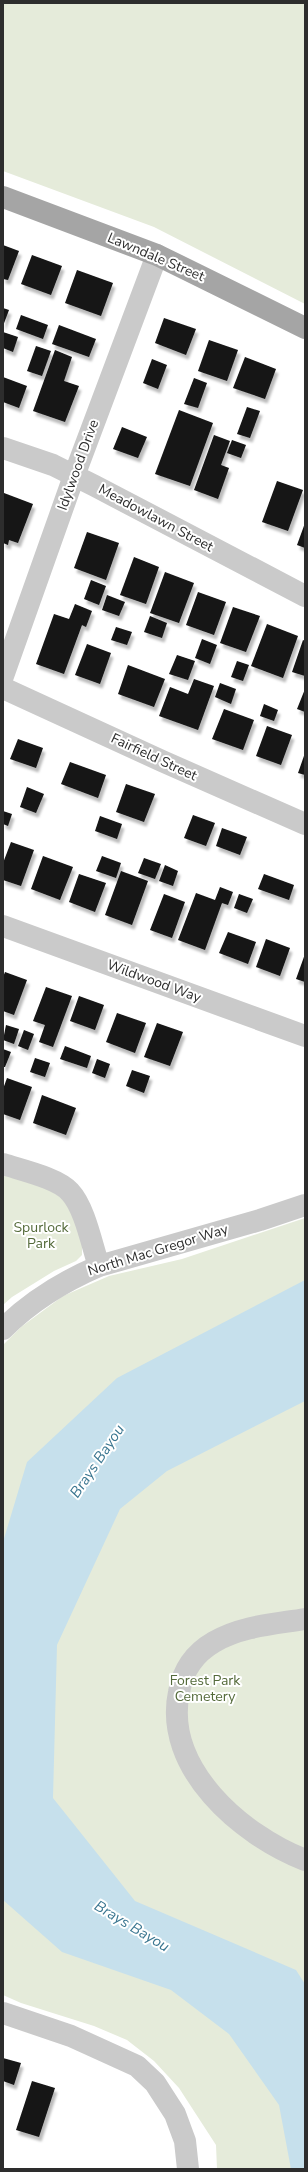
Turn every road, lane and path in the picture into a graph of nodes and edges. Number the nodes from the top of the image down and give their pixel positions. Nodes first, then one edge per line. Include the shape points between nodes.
1 (3, 197) edge
2 (157, 256) junction
3 (305, 328) edge
4 (3, 448) edge
5 (74, 476) junction
6 (305, 596) edge
7 (3, 676) edge
8 (3, 688) edge
9 (305, 824) edge
10 (3, 926) edge
11 (305, 1036) edge
12 (3, 1164) edge
13 (305, 1205) edge
14 (99, 1266) junction
15 (3, 1330) edge
16 (305, 1619) edge
17 (305, 1860) edge
18 (3, 2013) edge
19 (188, 2169) edge

1 - 2 main road, Lawndale Street
2 - 3 main road, Lawndale Street
2 - 5 street, Idylwood Drive
4 - 5 street, Meadowlawn Street via 53,465
5 - 6 street, Meadowlawn Street
5 - 7 street, Idylwood Drive
8 - 9 street, Fairfield Street
10 - 11 street, Wildwood Way
12 - 14 street via 57,1183 70,1192 80,1208
13 - 14 street, North Mac Gregor Way
14 - 15 street, North Mac Gregor Way via 46,1293 21,1311
16 - 17 street via 235,1631 214,1642 195,1657 182,1678 177,1703 177,1727 184,1752 197,1777 230,1813 256,1835 280,1850
18 - 19 street via 71,2036 137,2066 155,2083 175,2114 185,2141

